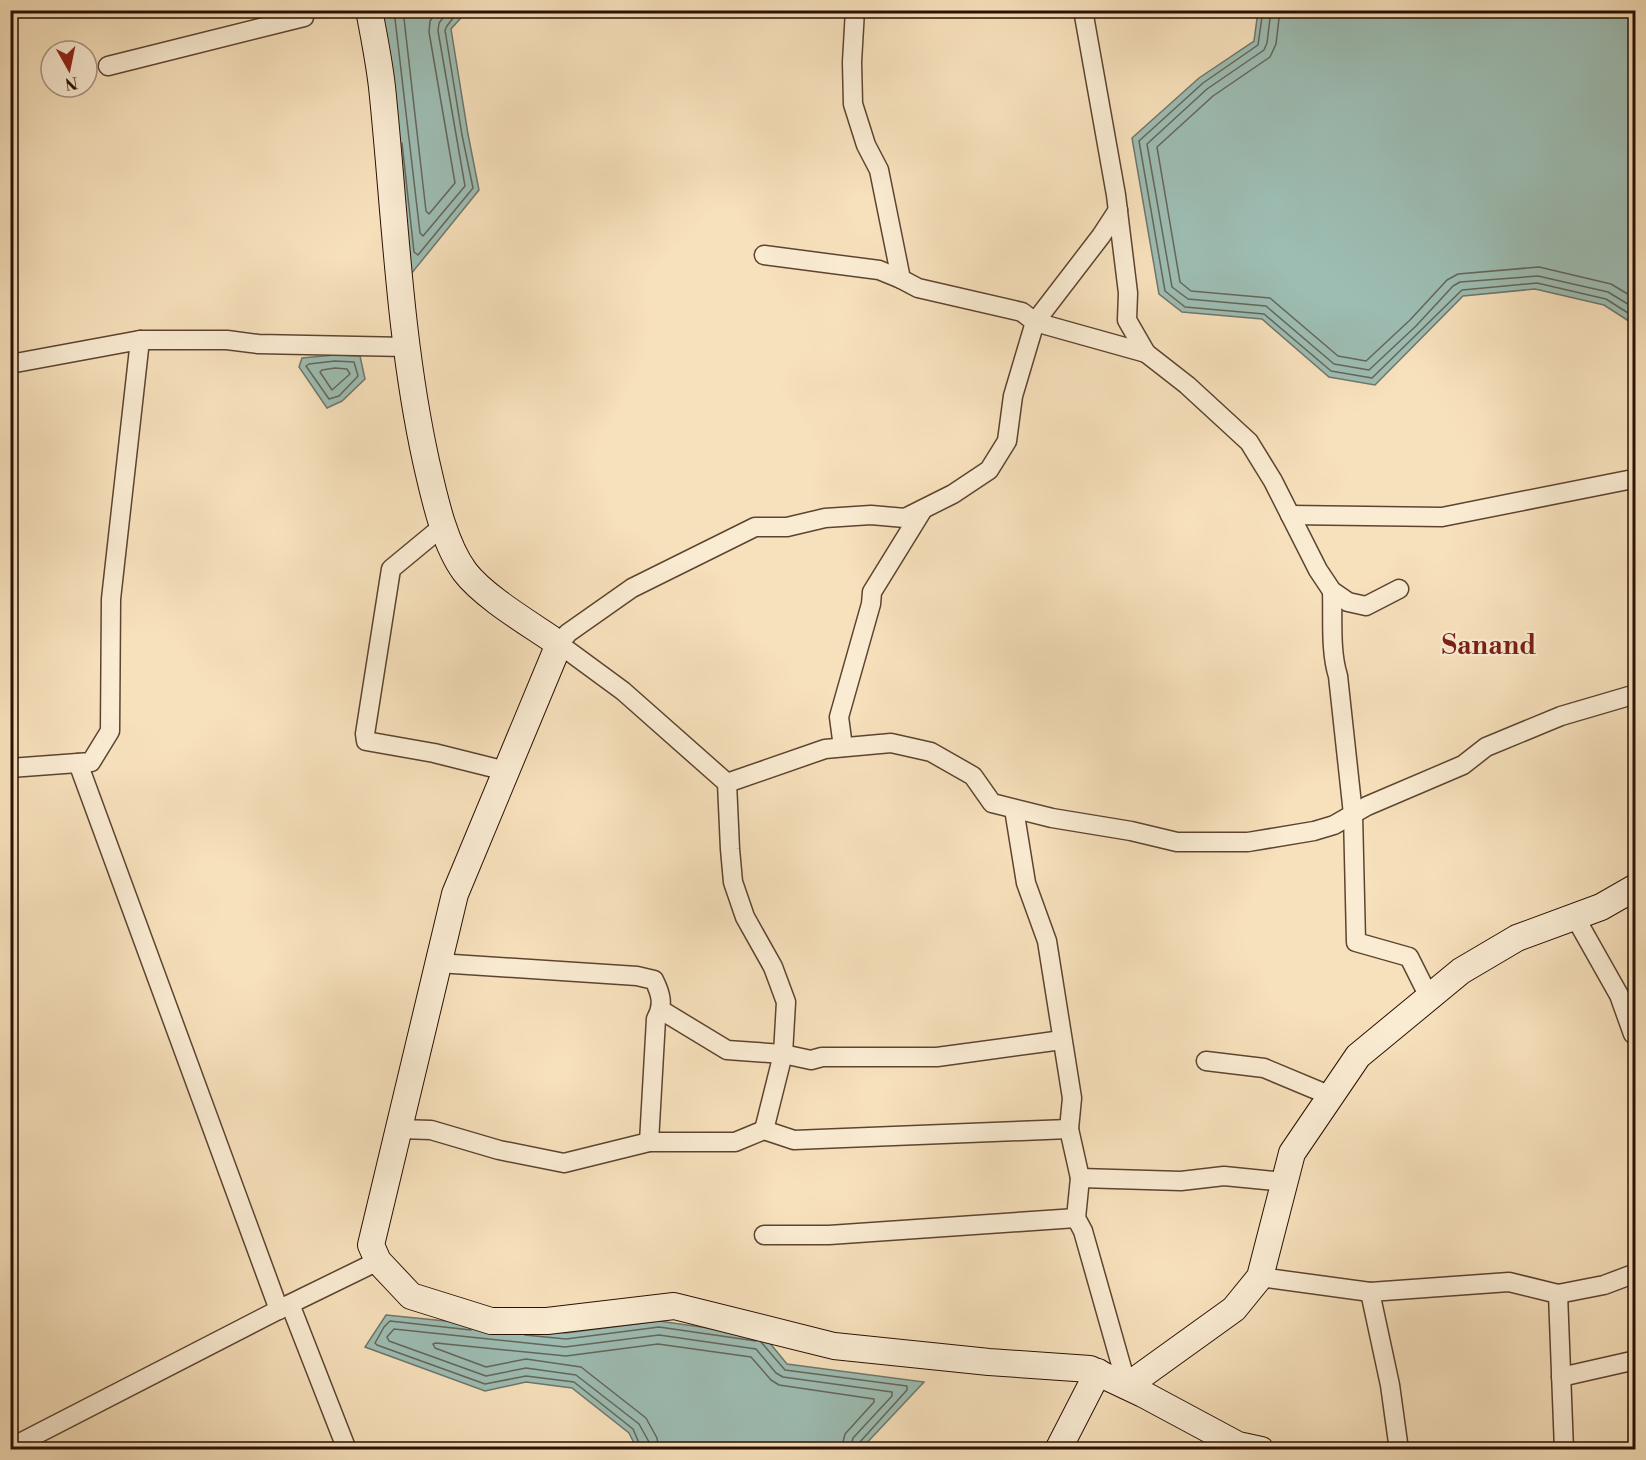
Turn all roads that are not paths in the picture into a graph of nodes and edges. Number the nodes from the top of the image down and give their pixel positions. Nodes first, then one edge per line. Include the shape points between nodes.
1 (305, 10) edge
2 (369, 10) edge
3 (855, 10) edge
4 (1083, 10) edge
5 (108, 66) dead end
6 (1118, 210) junction
7 (764, 255) dead end
8 (901, 279) junction
9 (1035, 322) junction
10 (140, 340) junction
11 (406, 347) junction
12 (1146, 353) junction
13 (10, 364) edge
14 (1635, 482) edge
15 (923, 509) junction
16 (1290, 515) junction
17 (443, 526) junction
18 (1399, 589) dead end
19 (1332, 591) junction
20 (559, 644) junction
21 (1635, 694) edge
22 (843, 747) junction
23 (78, 763) junction
24 (10, 768) edge
25 (506, 771) junction
26 (727, 783) junction
27 (1014, 809) junction
28 (1353, 814) junction
29 (1635, 887) edge
30 (1575, 917) junction
31 (438, 963) junction
32 (1429, 997) junction
33 (661, 1010) junction
34 (1635, 1036) edge
35 (1062, 1040) junction
36 (783, 1054) junction
37 (1206, 1062) dead end
38 (1331, 1096) junction
39 (399, 1129) junction
40 (1069, 1129) junction
41 (764, 1130) junction
42 (649, 1142) junction
43 (1080, 1178) junction
44 (1285, 1182) junction
45 (1076, 1218) junction
46 (764, 1235) dead end
47 (378, 1261) junction
48 (1635, 1273) edge
49 (1260, 1278) junction
50 (1370, 1292) junction
51 (1558, 1294) junction
52 (284, 1307) junction
53 (1635, 1360) edge
54 (1098, 1372) junction
55 (1561, 1377) junction
56 (1127, 1386) junction
57 (10, 1448) edge
58 (347, 1449) edge
59 (1058, 1449) edge
60 (1261, 1449) edge
61 (1399, 1449) edge
62 (1564, 1449) edge

1 - 5 street via 304,17
2 - 11 street via 382,85
3 - 8 street via 853,104 879,170
4 - 6 street
6 - 9 street
6 - 12 street via 1128,293 1127,320
7 - 8 street via 879,270
8 - 9 street via 918,288 1022,312
9 - 12 street
9 - 15 street via 1013,396 1007,441 989,470
10 - 11 street
10 - 13 street
10 - 23 street via 111,599 110,731 91,762
11 - 17 street via 420,434
12 - 16 street via 1250,442
14 - 16 street via 1628,480 1442,517
15 - 20 street via 905,518 871,515 825,518 786,527 755,527 632,588 568,633
15 - 22 street via 872,592 839,717
16 - 19 street
17 - 20 street via 465,573 495,600
17 - 25 street via 391,569 366,741
18 - 19 street via 1366,606 1348,602
19 - 28 street via 1333,660
20 - 25 street
20 - 26 street via 623,691
21 - 28 street via 1561,716 1486,747 1464,765
22 - 26 street via 825,749
22 - 27 street via 891,743 931,752 973,776 992,803
23 - 24 street
23 - 52 street
25 - 31 street via 455,894
26 - 36 street via 734,882 745,917 773,967 786,1002
27 - 28 street via 1177,842 1248,842 1314,831
27 - 35 street via 1026,883 1047,941
28 - 32 street via 1356,942 1409,957
29 - 30 street
30 - 32 street via 1517,938 1461,971
30 - 34 street via 1619,995
31 - 33 street via 637,976 654,980 660,992
31 - 39 street
32 - 38 street via 1358,1056
33 - 36 street via 727,1050
33 - 42 street via 656,1019
35 - 36 street via 937,1057 812,1060
35 - 40 street via 1072,1098
36 - 41 street
37 - 38 street via 1264,1068
38 - 44 street via 1292,1153
39 - 42 street via 431,1130 499,1150 564,1163
39 - 47 street via 371,1245
40 - 41 street via 794,1140
40 - 43 street
41 - 42 street via 735,1142
43 - 44 street via 1181,1180 1224,1176
43 - 45 street
44 - 49 street
45 - 46 street via 829,1235
45 - 56 street
47 - 52 street
47 - 54 street via 411,1296 491,1321 547,1321 674,1306 834,1346
48 - 51 street via 1604,1285
49 - 50 street
49 - 56 street via 1234,1309
50 - 51 street via 1509,1282
50 - 61 street
51 - 55 street
52 - 57 street
52 - 58 street
53 - 55 street
54 - 56 street
54 - 59 street
55 - 62 street
56 - 60 street via 1238,1445

